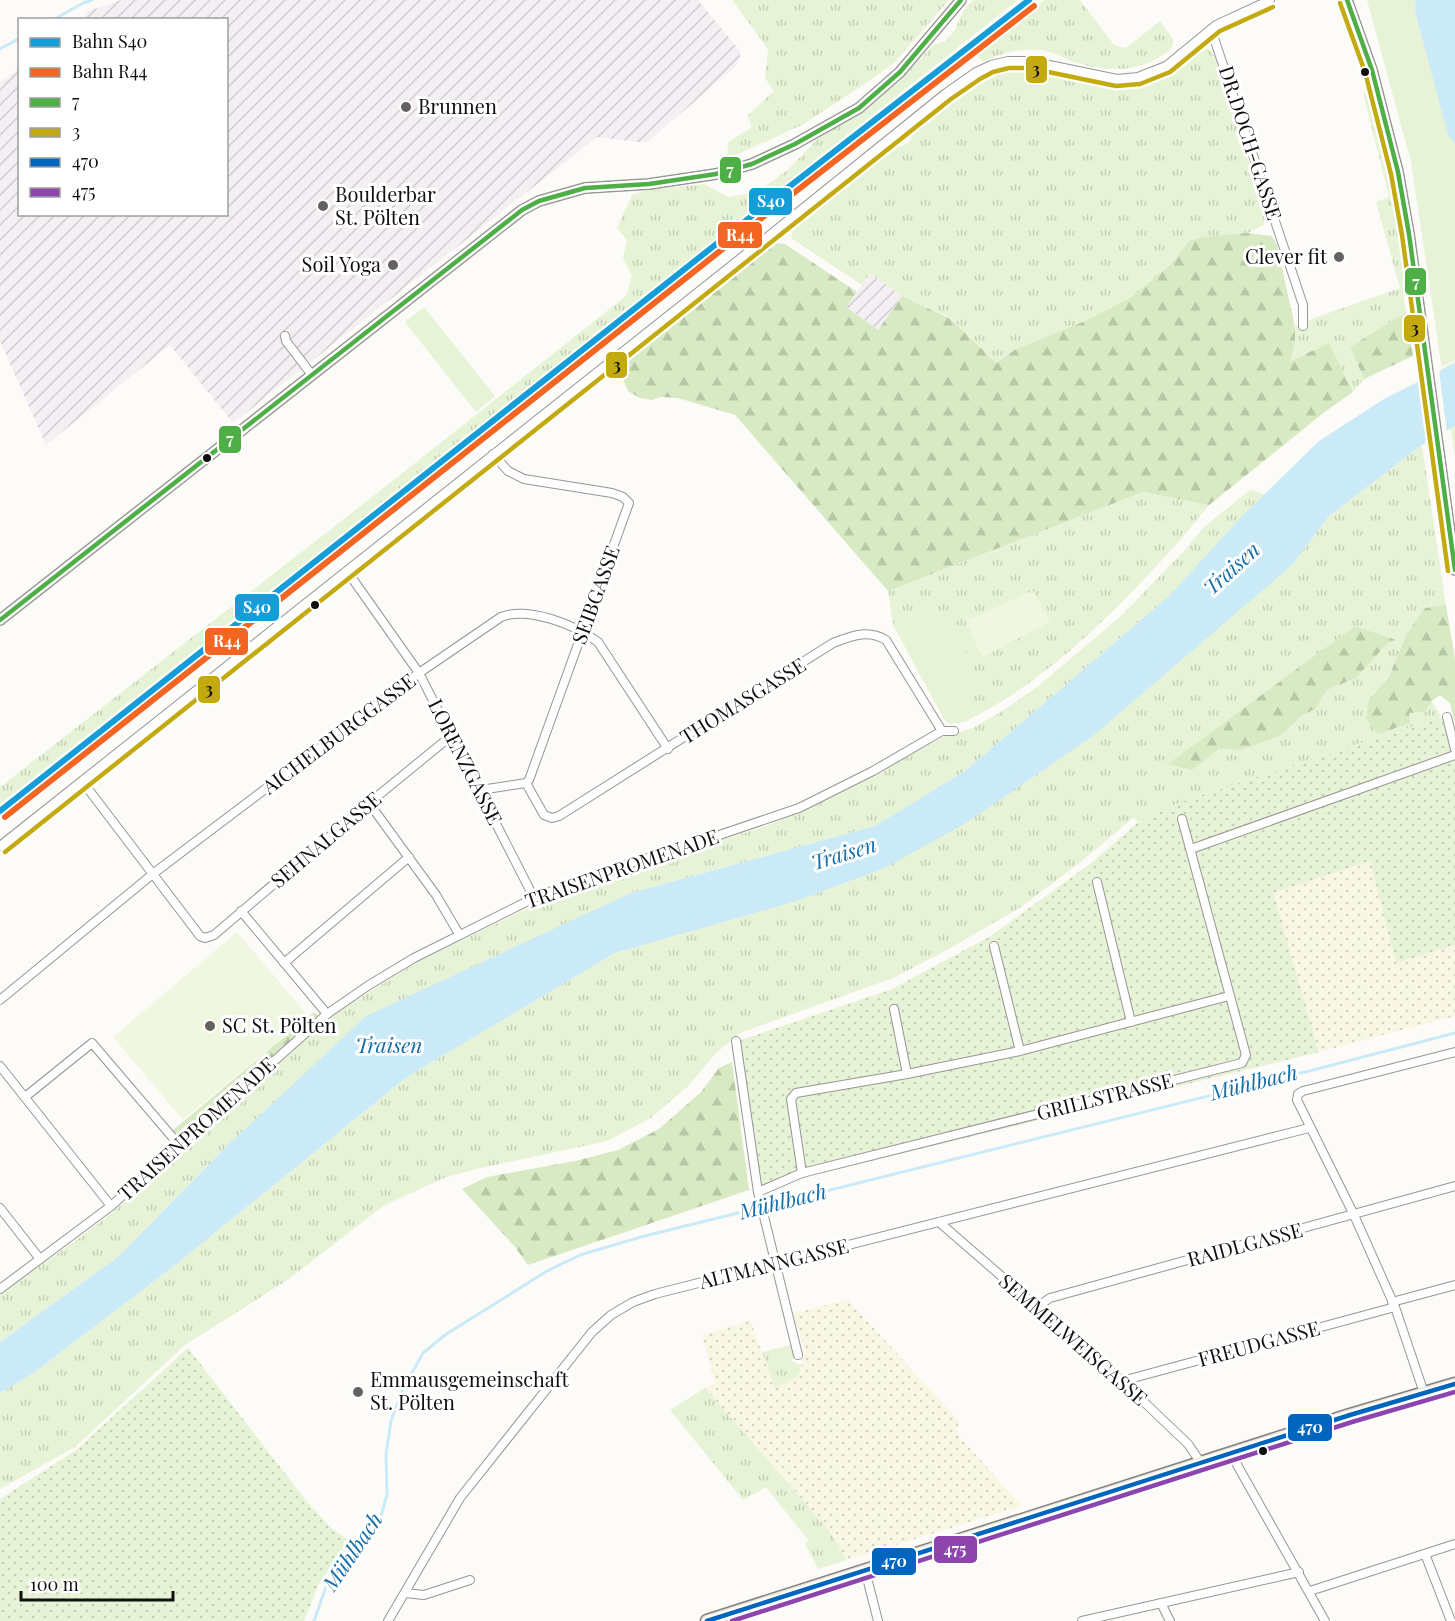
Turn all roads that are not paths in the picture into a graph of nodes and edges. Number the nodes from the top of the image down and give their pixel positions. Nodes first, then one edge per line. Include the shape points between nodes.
1 (962, 0) edge
2 (1270, 0) edge
3 (1347, 0) edge
4 (1211, 29) junction
5 (1303, 326) dead end
6 (285, 336) dead end
7 (312, 375) junction
8 (493, 454) junction
9 (1454, 566) edge
10 (347, 571) junction
11 (0, 620) edge
12 (584, 632) junction
13 (419, 673) junction
14 (1447, 717) dead end
15 (942, 731) junction
16 (954, 731) dead end
17 (451, 736) junction
18 (668, 749) junction
19 (1455, 749) edge
20 (1455, 755) edge
21 (82, 781) junction
22 (526, 783) junction
23 (480, 790) junction
24 (369, 803) junction
25 (1182, 819) dead end
26 (0, 846) edge
27 (1191, 849) junction
28 (409, 857) junction
29 (154, 873) junction
30 (1096, 882) dead end
31 (534, 898) junction
32 (241, 911) junction
33 (459, 934) junction
34 (994, 946) dead end
35 (284, 963) junction
36 (1229, 996) junction
37 (0, 1000) edge
38 (894, 1009) dead end
39 (327, 1014) junction
40 (1131, 1022) junction
41 (736, 1041) dead end
42 (1020, 1051) junction
43 (1455, 1052) edge
44 (0, 1066) edge
45 (907, 1074) junction
46 (25, 1096) junction
47 (1309, 1128) junction
48 (178, 1145) junction
49 (802, 1173) junction
50 (1455, 1186) edge
51 (758, 1192) junction
52 (111, 1206) junction
53 (0, 1208) edge
54 (1354, 1215) junction
55 (939, 1222) junction
56 (39, 1259) junction
57 (775, 1263) junction
58 (1455, 1285) edge
59 (0, 1289) edge
60 (1394, 1304) junction
61 (1037, 1307) junction
62 (798, 1355) dead end
63 (1122, 1381) junction
64 (1455, 1384) edge
65 (1424, 1393) junction
66 (1231, 1454) junction
67 (1201, 1463) junction
68 (1455, 1544) edge
69 (1425, 1554) junction
70 (865, 1570) junction
71 (1299, 1572) junction
72 (470, 1581) dead end
73 (1310, 1591) junction
74 (405, 1593) junction
75 (1161, 1603) junction
76 (388, 1621) edge
77 (707, 1621) edge
78 (878, 1621) edge
79 (1082, 1621) edge
80 (1170, 1621) edge
81 (1325, 1621) edge
82 (1452, 1621) edge

1 - 7 street via 900,72 859,108 752,164 716,174 585,189 534,203
2 - 4 street
3 - 9 street via 1372,70 1398,172
4 - 5 street, DR.DOCH-GASSE via 1303,305
4 - 8 street via 1166,66 1138,77 1117,79 1030,61 1008,61 976,72
6 - 7 street
7 - 11 street
8 - 10 street
8 - 12 street, SEIBGASSE via 508,471 524,479 612,493 629,503
10 - 13 street, LORENZGASSE
10 - 21 street
12 - 13 street, AICHELBURGGASSE via 529,613 510,614
12 - 18 street, AICHELBURGGASSE via 598,642
12 - 22 street, SEIBGASSE
13 - 17 street, LORENZGASSE
13 - 29 street, AICHELBURGGASSE
14 - 19 street
15 - 16 street
15 - 18 street, THOMASGASSE via 886,640 861,633 833,643
15 - 31 street, TRAISENPROMENADE via 799,808
17 - 23 street, LORENZGASSE
17 - 24 street, SEHNALGASSE
18 - 22 street, THOMASGASSE via 552,818 544,815
20 - 27 street
21 - 26 street
21 - 29 street
22 - 23 street
23 - 31 street, LORENZGASSE
24 - 28 street
24 - 32 street, SEHNALGASSE
25 - 27 street, GRILLSTRASSE
27 - 36 street, GRILLSTRASSE
28 - 33 street
28 - 35 street
29 - 32 street, SEHNALGASSE via 200,936 214,935
29 - 37 street, AICHELBURGGASSE
30 - 40 street
31 - 33 street, TRAISENPROMENADE
32 - 35 street
33 - 39 street, TRAISENPROMENADE via 369,985
34 - 42 street
35 - 39 street
36 - 40 street
36 - 49 street, GRILLSTRASSE via 1246,1055 1242,1063
38 - 45 street
39 - 48 street, TRAISENPROMENADE
40 - 42 street
41 - 51 street
42 - 45 street
43 - 47 street via 1303,1091 1297,1100
44 - 46 street
45 - 49 street via 796,1093 791,1099
46 - 48 street via 92,1043
46 - 52 street
47 - 54 street
47 - 55 street, ALTMANNGASSE
48 - 52 street, TRAISENPROMENADE
49 - 51 street, GRILLSTRASSE
50 - 54 street, RAIDLGASSE
51 - 57 street
52 - 56 street, TRAISENPROMENADE
53 - 56 street
54 - 60 street
54 - 61 street, RAIDLGASSE via 1050,1298
55 - 57 street, ALTMANNGASSE
55 - 61 street, SEMMELWEISGASSE
56 - 59 street, TRAISENPROMENADE
57 - 62 street
57 - 74 street, ALTMANNGASSE via 655,1294 611,1315 563,1367 460,1498
58 - 60 street, FREUDGASSE
60 - 63 street, FREUDGASSE
60 - 65 street
61 - 63 street, SEMMELWEISGASSE
63 - 67 street, SEMMELWEISGASSE via 1188,1444
64 - 65 main road
65 - 66 main road
66 - 67 main road
66 - 71 street
67 - 70 main road
68 - 69 street
69 - 73 street
69 - 82 street
70 - 77 main road
70 - 78 street
71 - 73 street
71 - 75 street
72 - 74 street via 424,1595
73 - 81 street
74 - 76 street, ALTMANNGASSE
75 - 79 street
75 - 80 street

